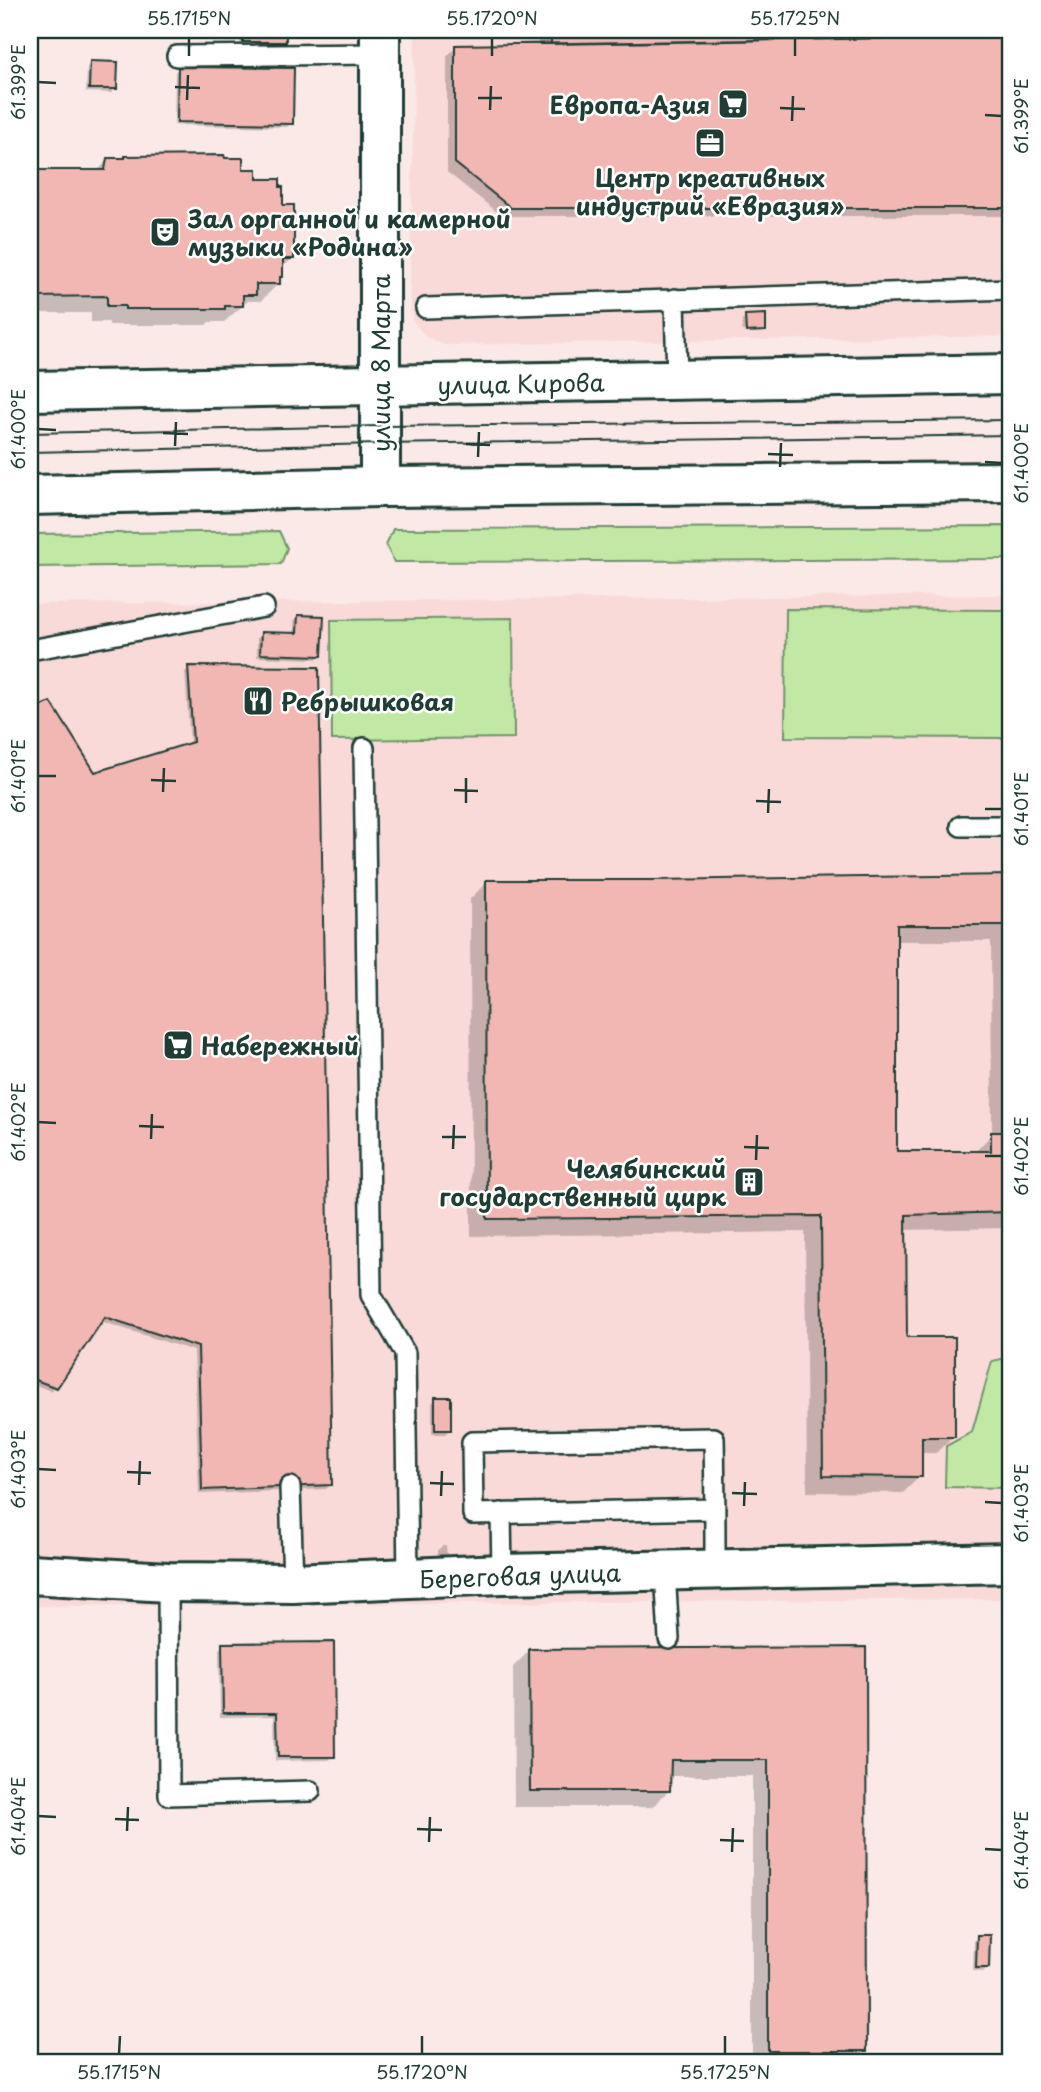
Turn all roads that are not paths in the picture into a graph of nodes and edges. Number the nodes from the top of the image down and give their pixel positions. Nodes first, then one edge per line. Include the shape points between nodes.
1 (380, 42) edge
2 (177, 56) dead end
3 (1011, 289) edge
4 (675, 299) junction
5 (426, 308) dead end
6 (1011, 373) edge
7 (677, 380) junction
8 (380, 385) junction
9 (30, 391) edge
10 (1011, 482) edge
11 (380, 487) junction
12 (30, 495) edge
13 (264, 607) dead end
14 (30, 650) edge
15 (364, 748) dead end
16 (961, 826) dead end
17 (1011, 826) edge
18 (290, 1487) dead end
19 (715, 1509) junction
20 (501, 1513) junction
21 (1011, 1563) edge
22 (665, 1570) junction
23 (715, 1570) junction
24 (30, 1574) edge
25 (502, 1574) junction
26 (408, 1579) junction
27 (168, 1582) junction
28 (293, 1583) junction
29 (669, 1639) dead end
30 (310, 1791) dead end

1 - 2 lane
1 - 8 main road, улица 8 Марта
3 - 4 lane
4 - 5 lane
4 - 7 lane
6 - 7 main road, улица Кирова
7 - 8 main road, улица Кирова
8 - 9 main road, улица Кирова
8 - 11 main road, улица 8 Марта
10 - 11 main road
11 - 12 main road
13 - 14 lane
15 - 26 lane via 371,1295 405,1353
16 - 17 lane
18 - 28 lane
19 - 20 lane
19 - 20 lane via 714,1438 472,1442 473,1514
19 - 23 lane
20 - 25 lane
21 - 23 main road, Береговая улица
22 - 23 main road, Береговая улица
22 - 25 main road, Береговая улица
22 - 29 lane
24 - 27 main road, Береговая улица
25 - 26 main road, Береговая улица
26 - 28 main road, Береговая улица
27 - 28 main road, Береговая улица
27 - 30 lane via 169,1795

